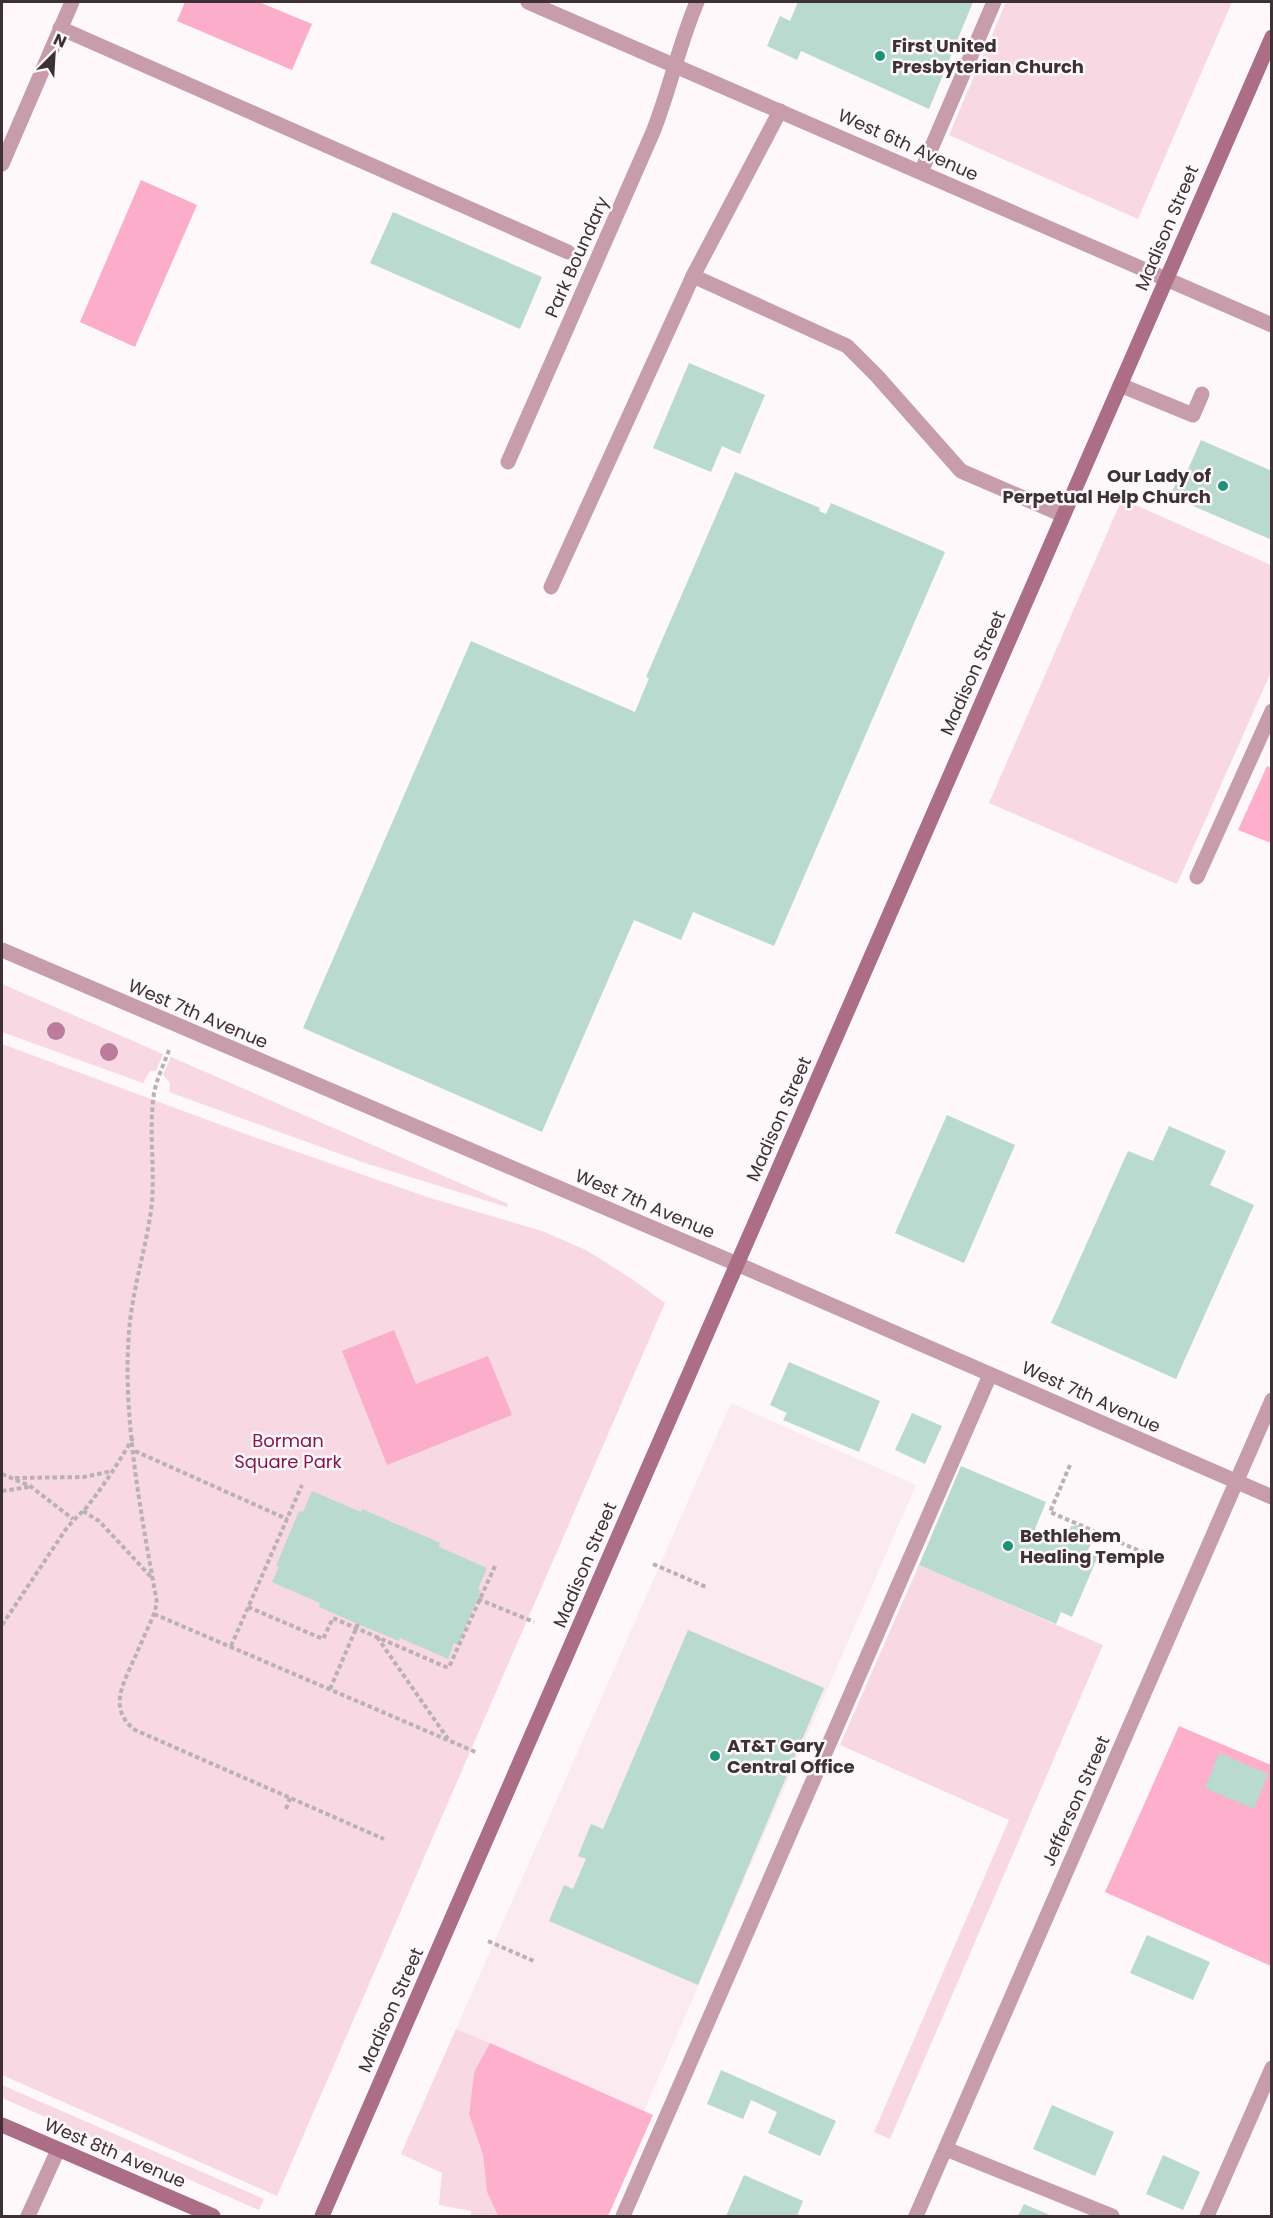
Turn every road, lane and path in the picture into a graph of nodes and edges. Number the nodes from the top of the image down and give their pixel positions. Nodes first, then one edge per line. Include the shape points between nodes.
1 (72, 2) edge
2 (528, 2) edge
3 (697, 2) edge
4 (994, 2) edge
5 (60, 28) junction
6 (1272, 37) edge
7 (675, 66) junction
8 (780, 111) junction
9 (2, 164) edge
10 (921, 172) junction
11 (568, 252) dead end
12 (693, 276) junction
13 (1166, 279) junction
14 (1272, 325) edge
15 (1120, 385) junction
16 (1202, 394) dead end
17 (508, 462) dead end
18 (1063, 515) junction
19 (551, 586) dead end
20 (1272, 711) edge
21 (1197, 877) dead end
22 (2, 950) edge
23 (178, 1027) junction
24 (737, 1264) junction
25 (990, 1375) junction
26 (1272, 1400) edge
27 (133, 1438) junction
28 (134, 1451) junction
29 (1070, 1465) dead end
30 (112, 1471) junction
31 (2, 1474) edge
32 (15, 1479) junction
33 (1236, 1482) junction
34 (302, 1485) dead end
35 (30, 1486) junction
36 (2, 1491) edge
37 (1272, 1497) edge
38 (83, 1511) junction
39 (73, 1519) junction
40 (287, 1519) junction
41 (1149, 1555) dead end
42 (653, 1564) dead end
43 (495, 1566) dead end
44 (152, 1578) junction
45 (706, 1587) dead end
46 (479, 1599) junction
47 (248, 1607) junction
48 (154, 1614) junction
49 (534, 1622) dead end
50 (2, 1625) edge
51 (357, 1626) junction
52 (376, 1637) junction
53 (231, 1646) junction
54 (330, 1689) junction
55 (448, 1740) junction
56 (478, 1753) dead end
57 (290, 1798) junction
58 (286, 1809) dead end
59 (384, 1839) dead end
60 (488, 1941) dead end
61 (536, 1962) dead end
62 (1272, 2068) edge
63 (2, 2125) edge
64 (946, 2149) junction
65 (58, 2150) junction
66 (28, 2217) edge
67 (213, 2217) edge
68 (322, 2217) edge
69 (623, 2217) edge
70 (916, 2217) edge
71 (1112, 2217) edge
72 (1207, 2217) edge

1 - 5 street
2 - 7 street, West 6th Avenue
3 - 7 street, Park Boundary
4 - 10 street
5 - 9 street
5 - 11 street
6 - 13 street, Madison Street
7 - 8 street, West 6th Avenue
7 - 17 street, Park Boundary via 653,132
8 - 10 street, West 6th Avenue
8 - 12 street
10 - 13 street, West 6th Avenue
12 - 18 street via 847,346 961,471
12 - 19 street
13 - 14 street, West 6th Avenue
13 - 15 street, Madison Street
15 - 16 street via 1193,415
15 - 18 street, Madison Street
18 - 24 street, Madison Street
20 - 21 street
22 - 23 street, West 7th Avenue
23 - 24 street, West 7th Avenue
23 - 27 path via 153,1099 151,1210 129,1334
24 - 25 street, West 7th Avenue
24 - 68 street, Madison Street
25 - 33 street, West 7th Avenue
25 - 69 street
26 - 33 street, Jefferson Street
27 - 28 path
27 - 30 path
28 - 40 path
28 - 44 path
29 - 41 path via 1050,1512
30 - 32 path via 84,1477
30 - 38 path
31 - 32 path
32 - 35 path
33 - 37 street, West 7th Avenue
33 - 64 street, Jefferson Street
34 - 40 path
35 - 36 path
35 - 39 path
38 - 39 path
38 - 44 path via 99,1521
39 - 50 path
40 - 47 path
42 - 45 path
43 - 46 path
44 - 48 path
46 - 49 path
46 - 52 path via 449,1667
47 - 51 path via 323,1639 333,1618
47 - 53 path
48 - 53 path
48 - 57 path via 122,1687 120,1707 126,1724
51 - 52 path
51 - 54 path
52 - 55 path
53 - 54 path
54 - 55 path
55 - 56 path
57 - 58 path
57 - 59 path
60 - 61 path
62 - 72 street
63 - 65 street, West 8th Avenue
64 - 70 street, Jefferson Street
64 - 71 street
65 - 66 street
65 - 67 street, West 8th Avenue

